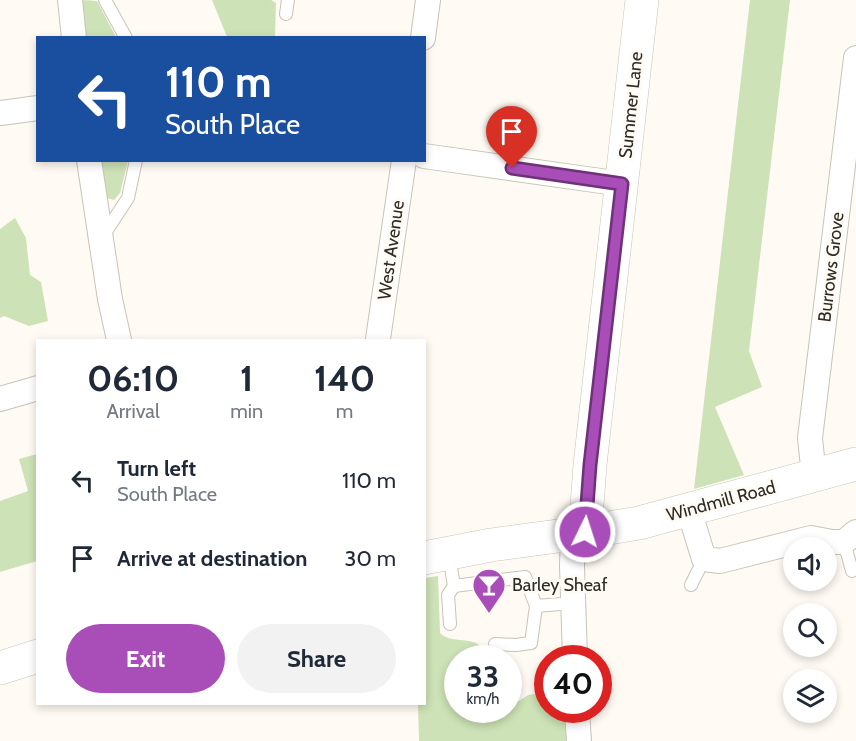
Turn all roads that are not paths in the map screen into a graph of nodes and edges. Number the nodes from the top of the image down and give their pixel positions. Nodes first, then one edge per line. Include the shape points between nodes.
1 (70, 0) edge
2 (105, 0) edge
3 (288, 0) edge
4 (428, 0) edge
5 (642, 0) edge
6 (286, 14) dead end
7 (74, 36) edge
8 (125, 36) edge
9 (423, 36) edge
10 (856, 58) edge
11 (36, 108) edge
12 (0, 113) edge
13 (426, 156) edge
14 (89, 162) edge
15 (136, 162) edge
16 (404, 162) edge
17 (849, 180) edge
18 (622, 184) junction
19 (101, 239) junction
20 (119, 339) edge
21 (378, 339) dead end
22 (36, 389) edge
23 (0, 399) edge
24 (856, 464) edge
25 (814, 476) junction
26 (689, 510) junction
27 (579, 533) junction
28 (850, 537) edge
29 (436, 556) edge
30 (704, 559) junction
31 (852, 571) dead end
32 (691, 585) dead end
33 (454, 586) junction
34 (573, 603) junction
35 (536, 606) junction
36 (450, 624) dead end
37 (495, 644) dead end
38 (575, 645) edge
39 (36, 657) edge
40 (0, 668) edge
41 (578, 723) edge
42 (579, 741) edge

1 - 7 street
2 - 8 lane
3 - 6 lane
4 - 9 street
5 - 18 street, Summer Lane
10 - 17 street, Burrows Grove
11 - 12 street
13 - 18 street
14 - 19 street
15 - 19 lane via 128,198
16 - 21 street, West Avenue
17 - 25 street, Burrows Grove via 810,438
18 - 27 street, Summer Lane
19 - 20 street
22 - 23 street
24 - 25 street, Windmill Road
25 - 26 street, Windmill Road
26 - 27 street, Windmill Road
26 - 30 street
27 - 29 street, Windmill Road
27 - 34 street
28 - 30 street via 832,542 812,538 720,561
28 - 31 lane
29 - 33 lane
30 - 32 lane
33 - 35 lane via 525,577
33 - 36 lane via 447,595
34 - 35 lane
34 - 38 street
35 - 37 lane via 531,643
39 - 40 street
41 - 42 street

